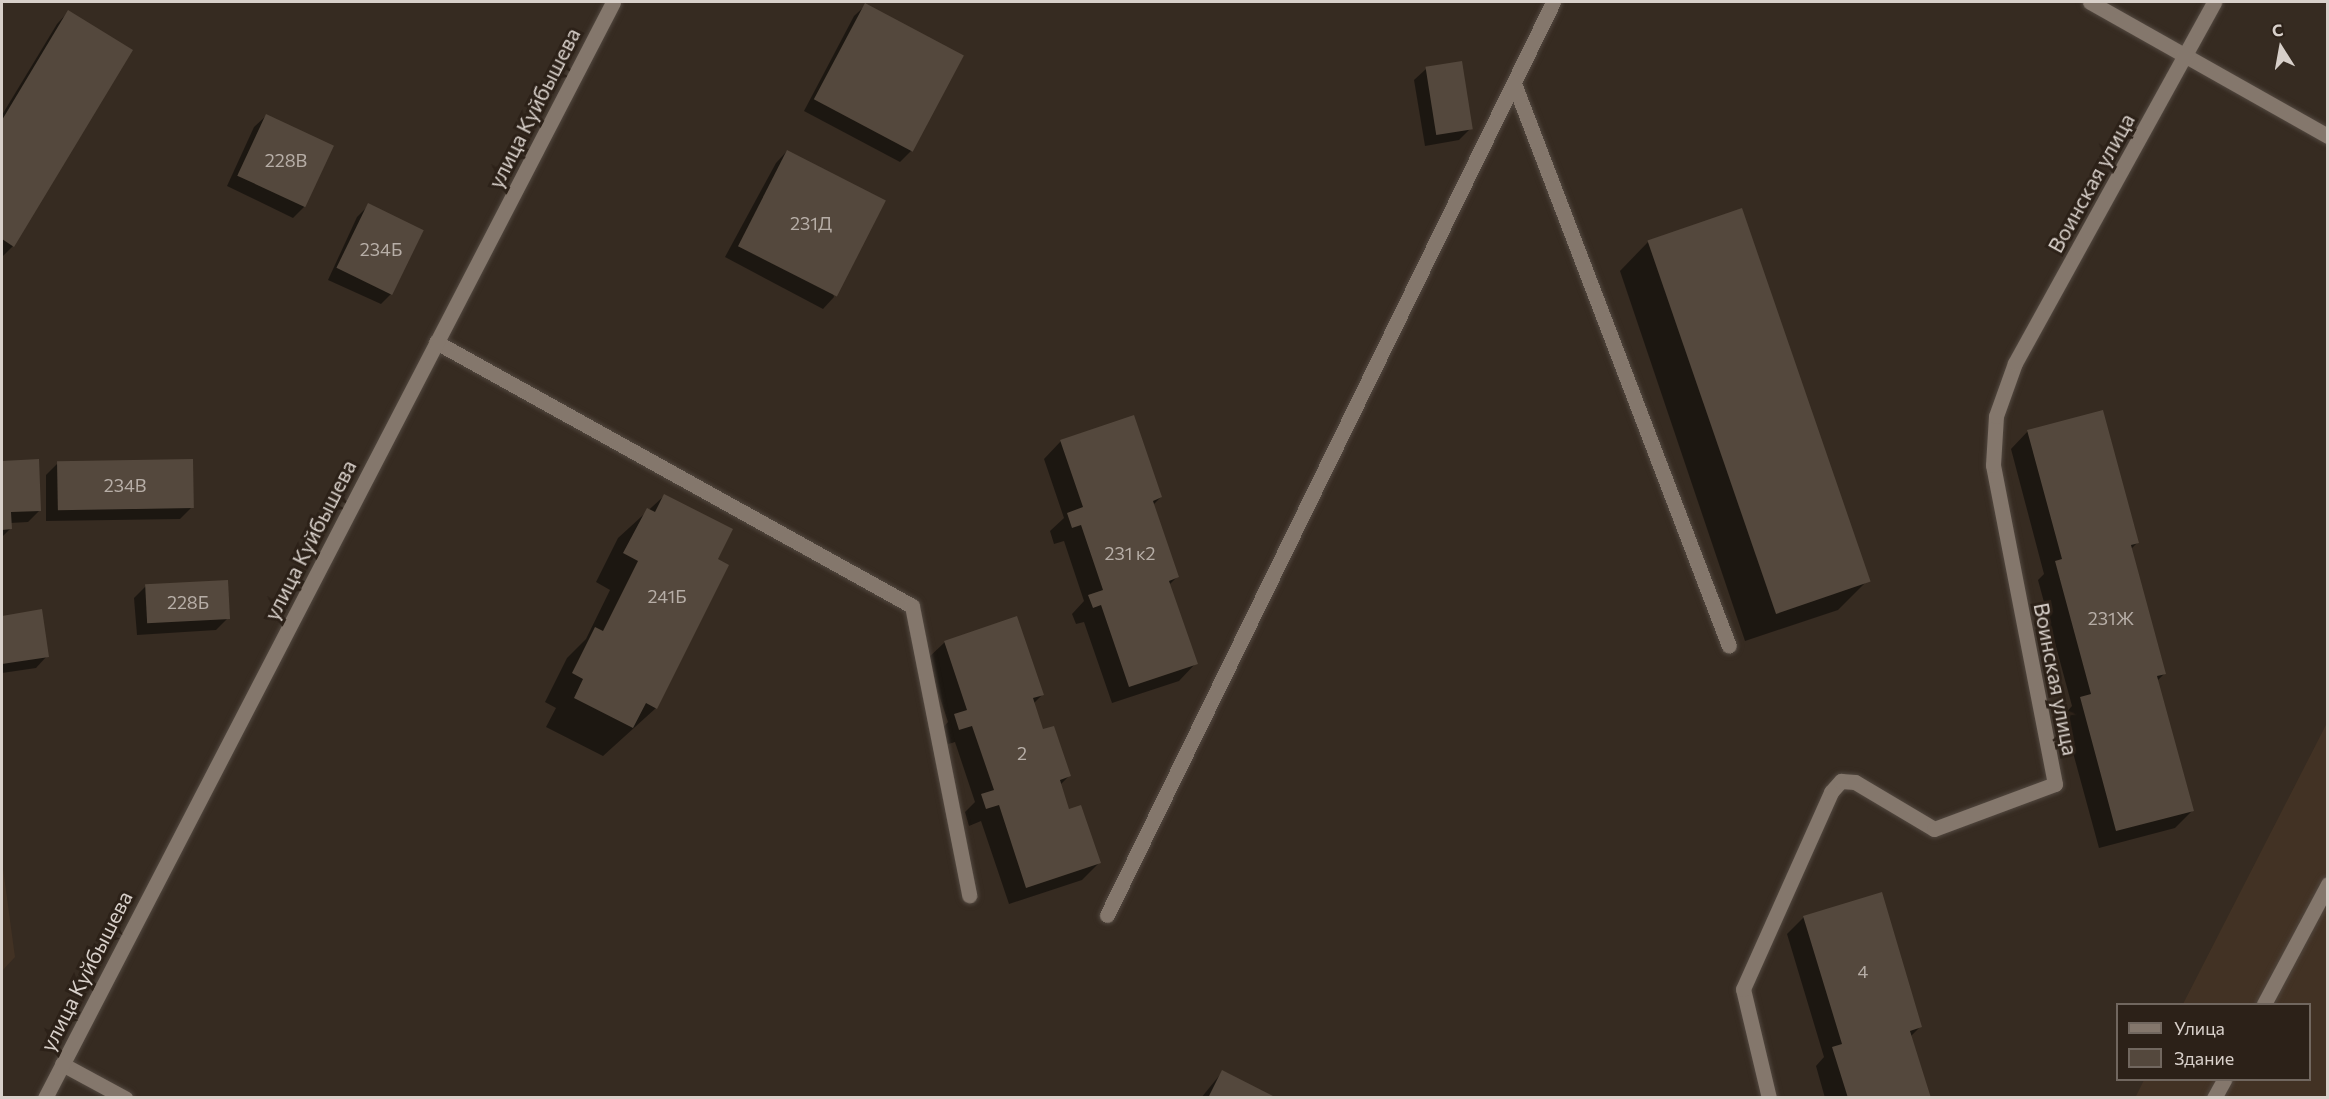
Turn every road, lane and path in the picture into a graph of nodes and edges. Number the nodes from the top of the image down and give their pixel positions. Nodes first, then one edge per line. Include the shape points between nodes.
1 (613, 2) edge
2 (1553, 2) edge
3 (2090, 2) edge
4 (2214, 2) edge
5 (2186, 56) junction
6 (1515, 86) junction
7 (2328, 136) edge
8 (436, 342) junction
9 (1729, 646) dead end
10 (2328, 884) edge
11 (969, 895) dead end
12 (2322, 907) edge
13 (1107, 915) dead end
14 (2265, 1003) edge
15 (62, 1064) junction
16 (2223, 1081) edge
17 (45, 1098) edge
18 (125, 1098) edge
19 (1769, 1098) edge
20 (2214, 1098) edge

1 - 8 street, улица Куйбышева
2 - 6 street
3 - 5 street
4 - 5 street
5 - 7 street
5 - 19 street, Воинская улица via 2015,363 1996,416 1993,465 2055,784 1934,829 1855,782 1841,781 1831,792 1743,988
6 - 9 street
6 - 13 street
8 - 11 street via 912,606
8 - 15 street, улица Куйбышева
10 - 12 street
12 - 14 street
15 - 17 street, улица Куйбышева
15 - 18 street
16 - 20 street

